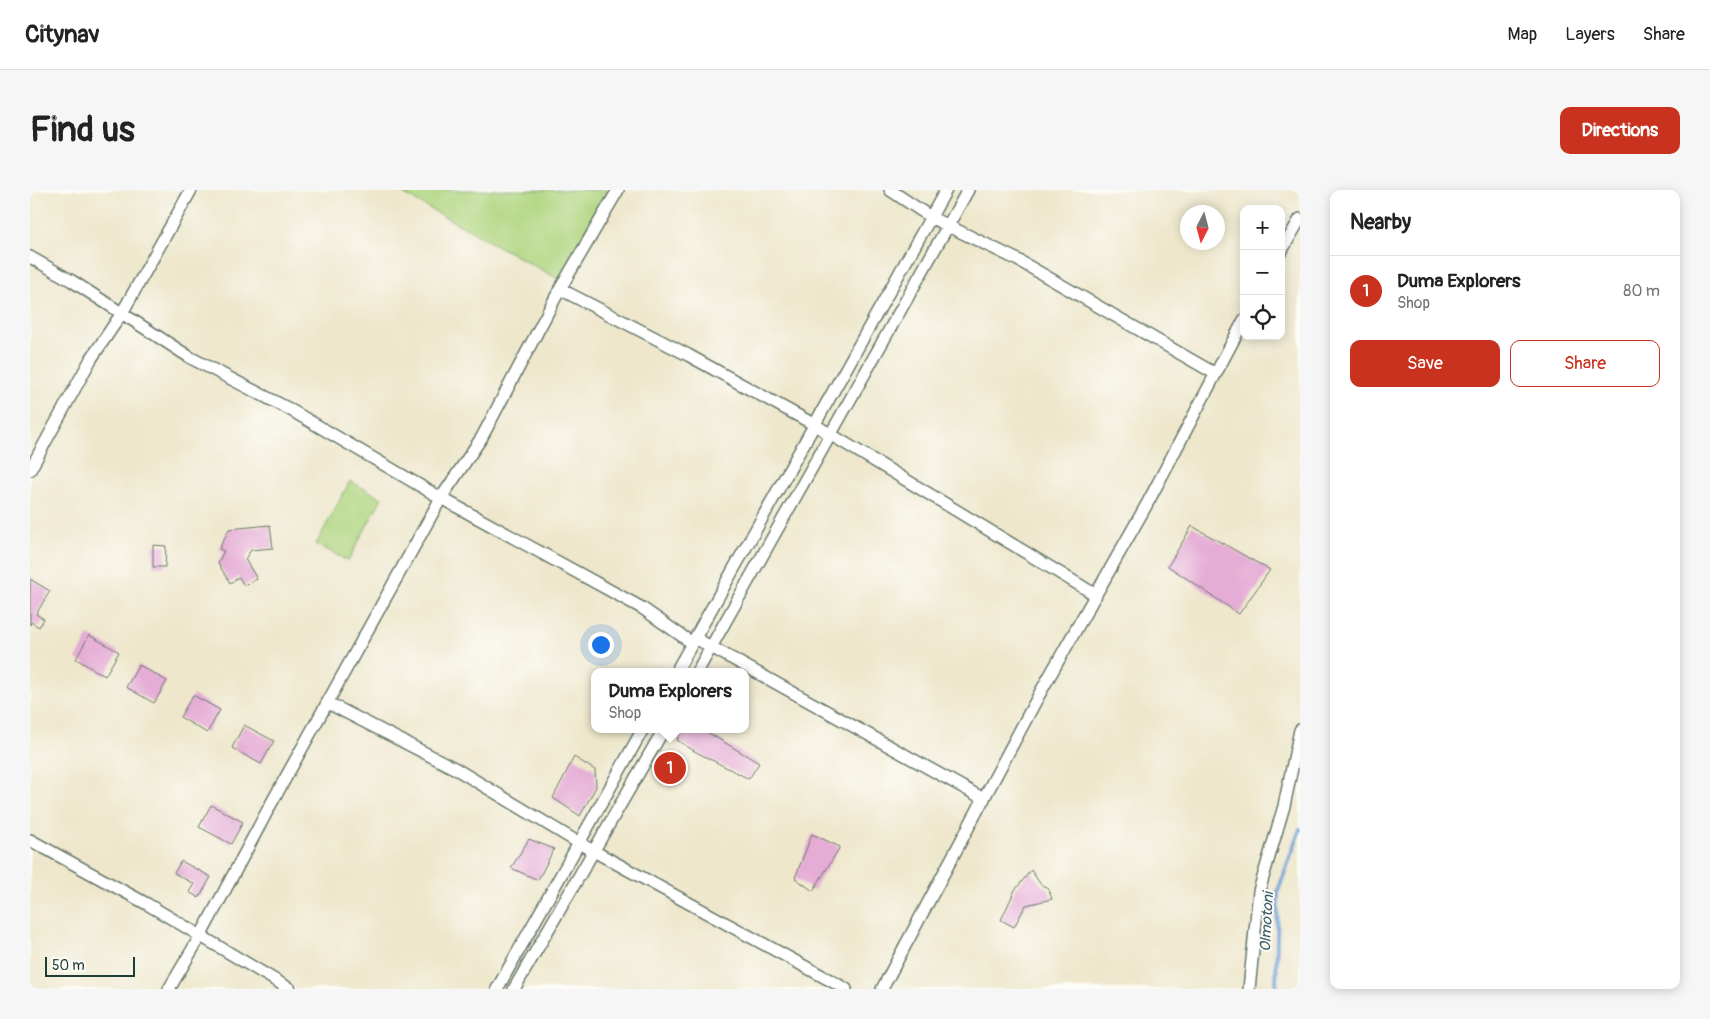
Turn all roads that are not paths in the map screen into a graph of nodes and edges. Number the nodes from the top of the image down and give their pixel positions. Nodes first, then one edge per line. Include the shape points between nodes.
1 (191, 190) edge
2 (618, 190) edge
3 (890, 190) edge
4 (946, 190) edge
5 (968, 190) edge
6 (932, 218) junction
7 (1300, 219) edge
8 (947, 226) junction
9 (1282, 250) edge
10 (30, 257) edge
11 (560, 289) junction
12 (122, 313) junction
13 (1240, 327) edge
14 (1214, 373) junction
15 (815, 425) junction
16 (831, 435) junction
17 (30, 470) edge
18 (441, 498) junction
19 (1096, 595) junction
20 (694, 640) junction
21 (711, 647) junction
22 (678, 668) edge
23 (699, 668) edge
24 (749, 668) edge
25 (749, 668) edge
26 (328, 703) junction
27 (1300, 730) edge
28 (641, 733) edge
29 (662, 733) edge
30 (984, 799) junction
31 (30, 840) edge
32 (579, 843) junction
33 (594, 851) junction
34 (201, 935) junction
35 (169, 989) edge
36 (290, 989) edge
37 (497, 989) edge
38 (514, 989) edge
39 (846, 989) edge
40 (882, 989) edge
41 (1249, 989) edge

1 - 12 street
2 - 11 street
3 - 6 street
4 - 6 street
5 - 8 street
6 - 8 street
6 - 15 street
7 - 9 street
8 - 14 street via 1016,259
8 - 16 street
10 - 12 street
11 - 15 street
11 - 18 street via 482,437
12 - 17 street via 91,359
12 - 18 street via 192,358 289,409
13 - 14 street
14 - 19 street
15 - 16 street
15 - 20 street
16 - 19 street
16 - 21 street
18 - 20 street
18 - 26 street
19 - 30 street
20 - 21 street
20 - 22 street
21 - 23 street
21 - 24 street
25 - 30 street
26 - 32 street via 456,769
26 - 34 street
27 - 41 street via 1284,806 1259,891
28 - 32 street
29 - 33 street
30 - 40 street
31 - 34 street
32 - 33 street
32 - 37 street
33 - 38 street
33 - 39 street
34 - 35 street
34 - 36 street

